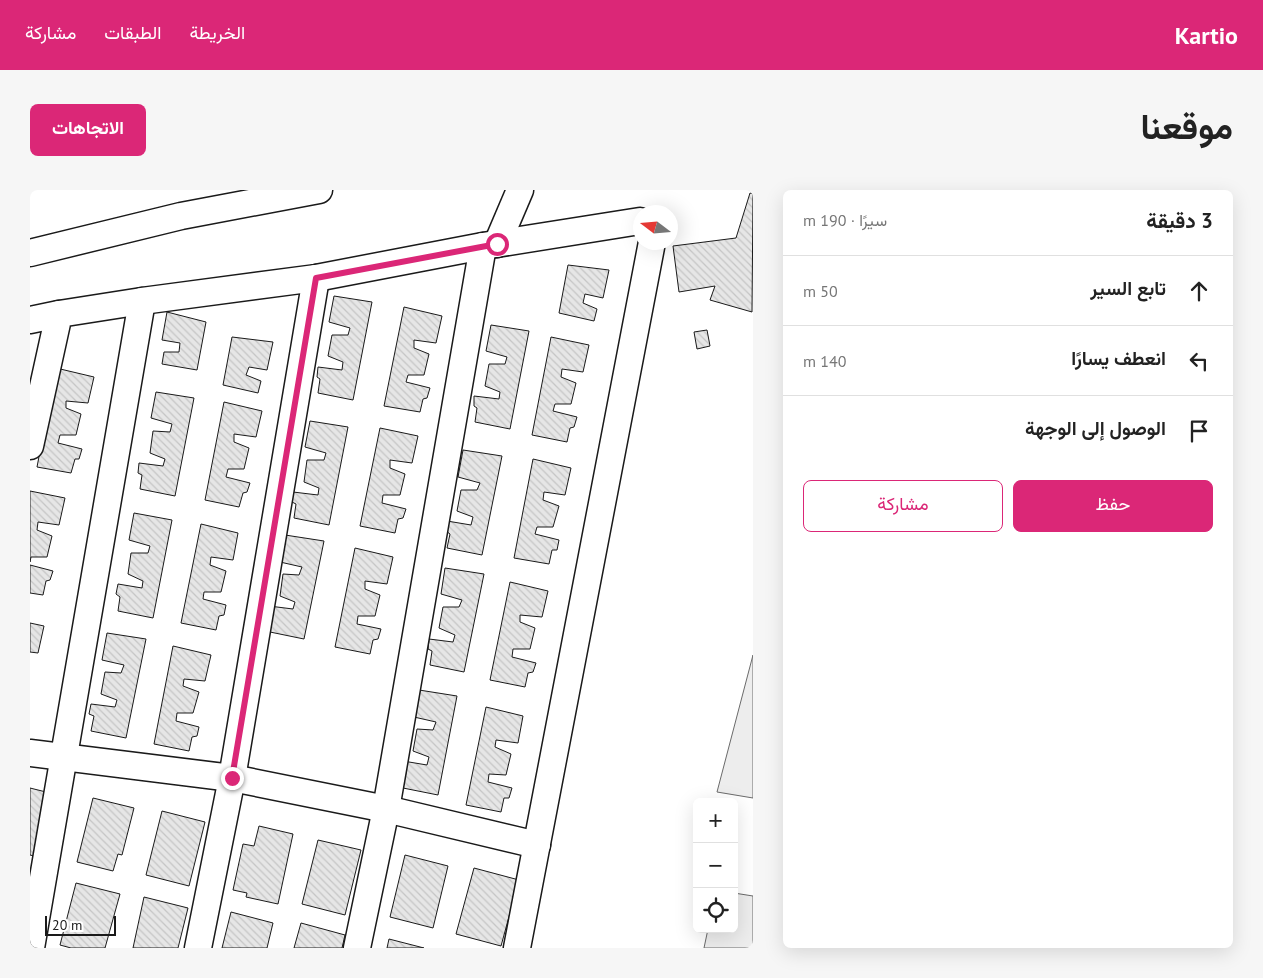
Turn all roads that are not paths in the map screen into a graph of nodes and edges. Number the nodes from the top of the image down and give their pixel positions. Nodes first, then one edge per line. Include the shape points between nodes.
1 (319, 190) edge
2 (520, 190) edge
3 (633, 222) edge
4 (490, 245) junction
5 (650, 250) edge
6 (30, 253) edge
7 (316, 278) junction
8 (142, 301) junction
9 (58, 314) junction
10 (30, 320) edge
11 (30, 446) edge
12 (30, 753) edge
13 (64, 758) junction
14 (232, 778) junction
15 (386, 810) junction
16 (537, 845) junction
17 (31, 948) edge
18 (198, 948) edge
19 (357, 948) edge
20 (517, 948) edge

1 - 6 street via 181,216
2 - 4 street
3 - 4 street
4 - 7 street
4 - 15 street
5 - 16 street
7 - 8 street
7 - 14 street
8 - 9 street
8 - 13 street
9 - 10 street
9 - 11 street
12 - 13 street
13 - 14 street
13 - 17 street
14 - 15 street
14 - 18 street
15 - 16 street
15 - 19 street
16 - 20 street

